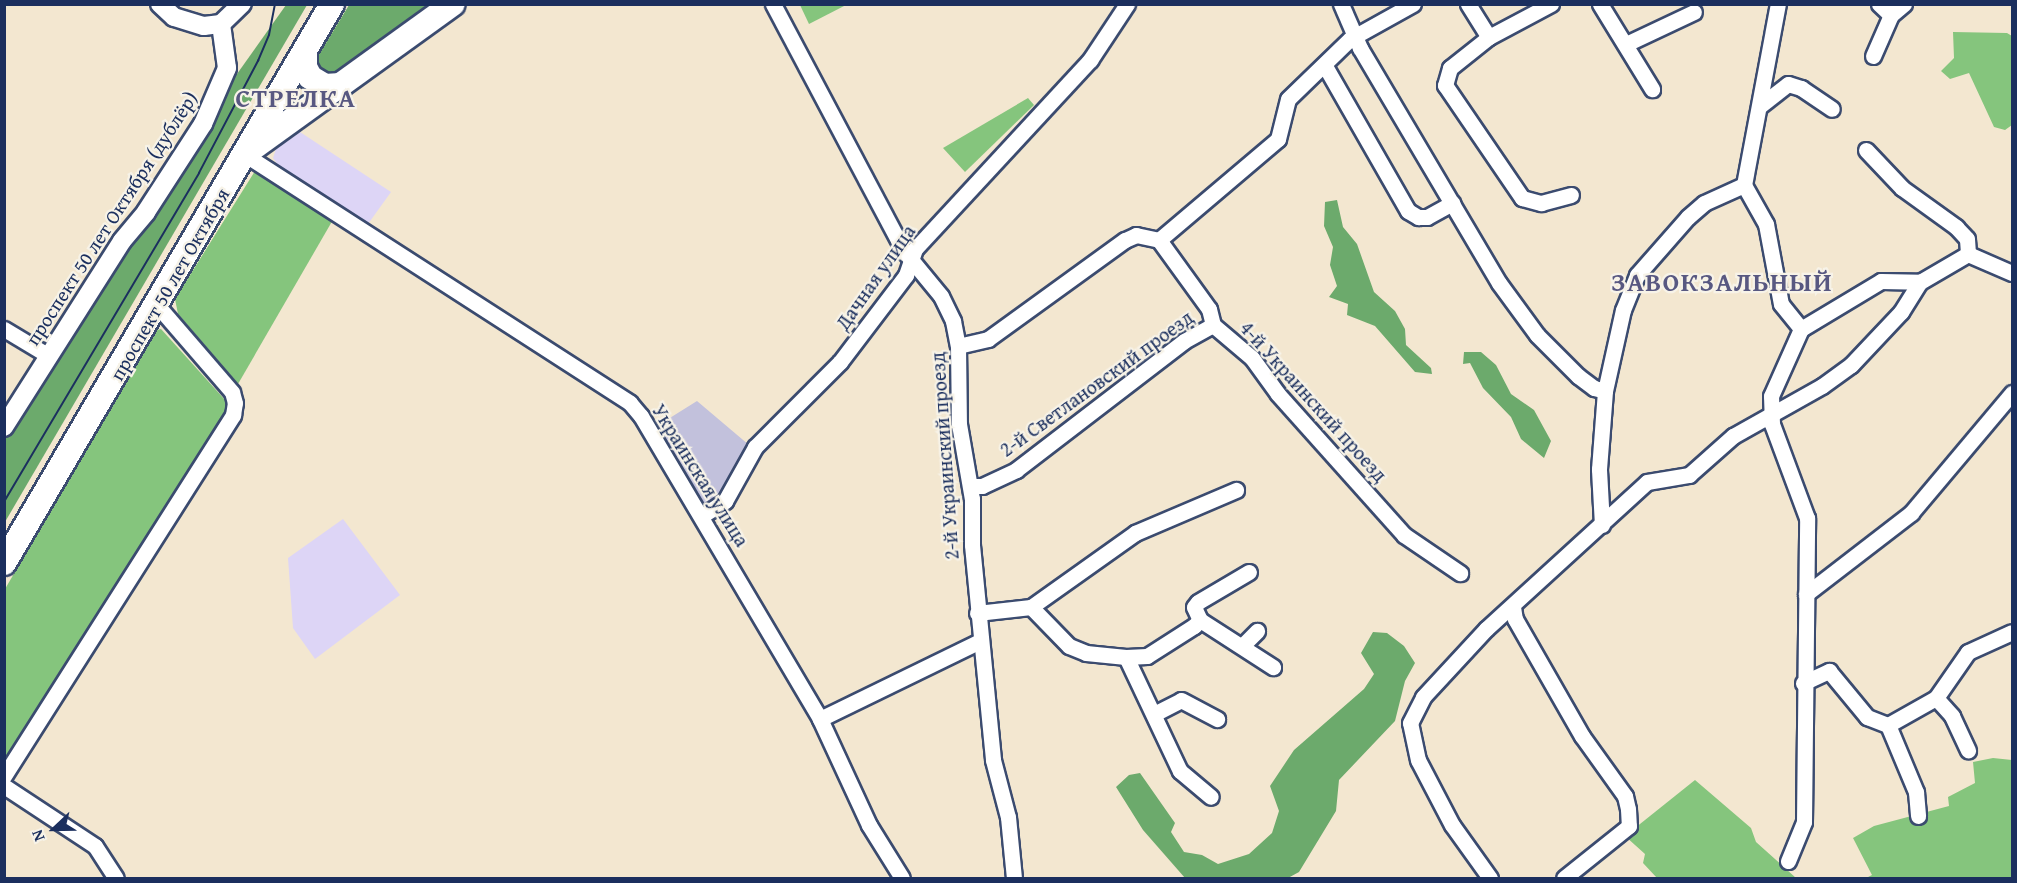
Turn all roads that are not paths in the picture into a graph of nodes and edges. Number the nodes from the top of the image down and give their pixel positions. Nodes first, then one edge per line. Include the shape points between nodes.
1 (160, 4) edge
2 (242, 4) edge
3 (332, 4) edge
4 (453, 4) edge
5 (773, 4) edge
6 (1127, 4) edge
7 (1341, 4) edge
8 (1413, 4) edge
9 (1468, 4) edge
10 (1551, 4) edge
11 (1600, 4) edge
12 (1778, 4) edge
13 (1904, 4) edge
14 (1885, 10) edge
15 (1694, 12) dead end
16 (221, 24) junction
17 (1355, 35) junction
18 (1489, 37) junction
19 (1626, 44) junction
20 (305, 51) junction
21 (1873, 56) dead end
22 (1325, 66) junction
23 (341, 85) junction
24 (1652, 89) dead end
25 (1761, 105) junction
26 (1832, 109) dead end
27 (1866, 150) dead end
28 (244, 154) junction
29 (1744, 185) junction
30 (1571, 195) dead end
31 (1452, 204) junction
32 (1159, 240) junction
33 (1968, 254) junction
34 (910, 260) junction
35 (2012, 273) edge
36 (1920, 282) junction
37 (157, 305) junction
38 (1213, 325) junction
39 (4, 329) edge
40 (1801, 329) junction
41 (958, 346) junction
42 (49, 356) junction
43 (1605, 391) junction
44 (2013, 393) edge
45 (1770, 413) junction
46 (4, 427) edge
47 (971, 486) junction
48 (1236, 490) dead end
49 (703, 515) junction
50 (1602, 525) junction
51 (4, 563) edge
52 (1249, 572) dead end
53 (1460, 573) dead end
54 (1806, 594) junction
55 (1031, 607) junction
56 (1513, 607) junction
57 (977, 613) junction
58 (1200, 620) junction
59 (1257, 631) dead end
60 (2013, 632) edge
61 (980, 641) junction
62 (1243, 645) junction
63 (1126, 657) junction
64 (1273, 668) dead end
65 (1803, 683) junction
66 (1936, 698) junction
67 (1154, 714) junction
68 (820, 719) junction
69 (1217, 719) dead end
70 (1888, 725) junction
71 (1968, 750) dead end
72 (4, 776) edge
73 (4, 786) edge
74 (1211, 797) dead end
75 (1918, 816) dead end
76 (1788, 861) dead end
77 (116, 879) edge
78 (902, 879) edge
79 (1014, 879) edge
80 (1490, 879) edge
81 (1564, 879) edge

1 - 16 street via 187,23
2 - 16 street
3 - 20 main road, проспект 50 лет Октября
4 - 23 main road
5 - 34 street, 2-й Украинский проезд
6 - 34 street, Дачная улица via 1090,60 915,249
7 - 17 street
8 - 17 street
9 - 18 street
10 - 18 street
11 - 19 street
12 - 25 street
13 - 14 street
14 - 21 street
15 - 19 street
16 - 42 street, проспект 50 лет Октября (дублёр) via 227,68 203,124
17 - 22 street
17 - 31 street via 1359,48
18 - 30 street via 1450,68 1445,85 1522,198 1541,203
19 - 24 street
20 - 23 main road via 305,67 310,77 326,86
20 - 28 main road, проспект 50 лет Октября
22 - 31 street via 1408,211 1418,218 1427,217
22 - 32 street via 1288,99 1278,139
23 - 28 main road
25 - 26 street via 1788,84
25 - 29 street
27 - 33 street via 1902,188 1956,227 1967,239
28 - 37 main road, проспект 50 лет Октября
28 - 49 street, Украинская улица via 630,403
29 - 40 street via 1766,224 1781,304
29 - 43 street via 1704,203 1636,274 1623,310
31 - 43 street via 1499,283 1537,335 1586,382
32 - 38 street, 4-й Украинский проезд via 1209,309
32 - 41 street via 1136,235 1125,240 988,339
33 - 35 street
33 - 36 street
34 - 41 street, 2-й Украинский проезд via 941,296 953,321
34 - 49 street, Дачная улица via 906,275 840,362 755,447 725,501
36 - 40 street via 1881,281
36 - 45 street via 1901,312 1851,365 1822,386
37 - 51 main road, проспект 50 лет Октября
37 - 72 street via 232,392 236,403
38 - 47 street, 2-й Светлановский проезд via 1184,341 1016,470 982,486
38 - 53 street, 4-й Украинский проезд via 1252,358 1278,394 1404,535
39 - 42 street
40 - 45 street via 1770,396
41 - 47 street, 2-й Украинский проезд via 960,424
42 - 46 street, проспект 50 лет Октября (дублёр)
43 - 50 street via 1599,469
44 - 54 street via 1911,513
45 - 50 street via 1733,436 1689,475 1647,482
45 - 54 street via 1807,518
47 - 57 street, 2-й Украинский проезд
48 - 55 street via 1135,534
49 - 68 street, Украинская улица
50 - 56 street
52 - 58 street via 1198,602 1194,607
54 - 65 street
55 - 57 street
55 - 63 street via 1069,646 1086,653
56 - 80 street via 1452,662 1424,697 1410,723 1409,734 1452,825
56 - 81 street via 1515,619 1582,736 1625,796 1629,826
57 - 61 street, 2-й Украинский проезд
58 - 62 street via 1224,639
58 - 63 street via 1147,656
59 - 62 street
60 - 66 street via 1968,652
61 - 68 street
61 - 79 street, 2-й Украинский проезд via 993,760 1008,817
62 - 64 street
63 - 67 street
65 - 70 street via 1829,671 1867,717
65 - 76 street via 1804,822
66 - 70 street
66 - 71 street via 1952,716
67 - 69 street via 1181,700
67 - 74 street via 1180,771
68 - 78 street, Украинская улица via 869,825
70 - 75 street via 1916,792
73 - 77 street via 96,846

